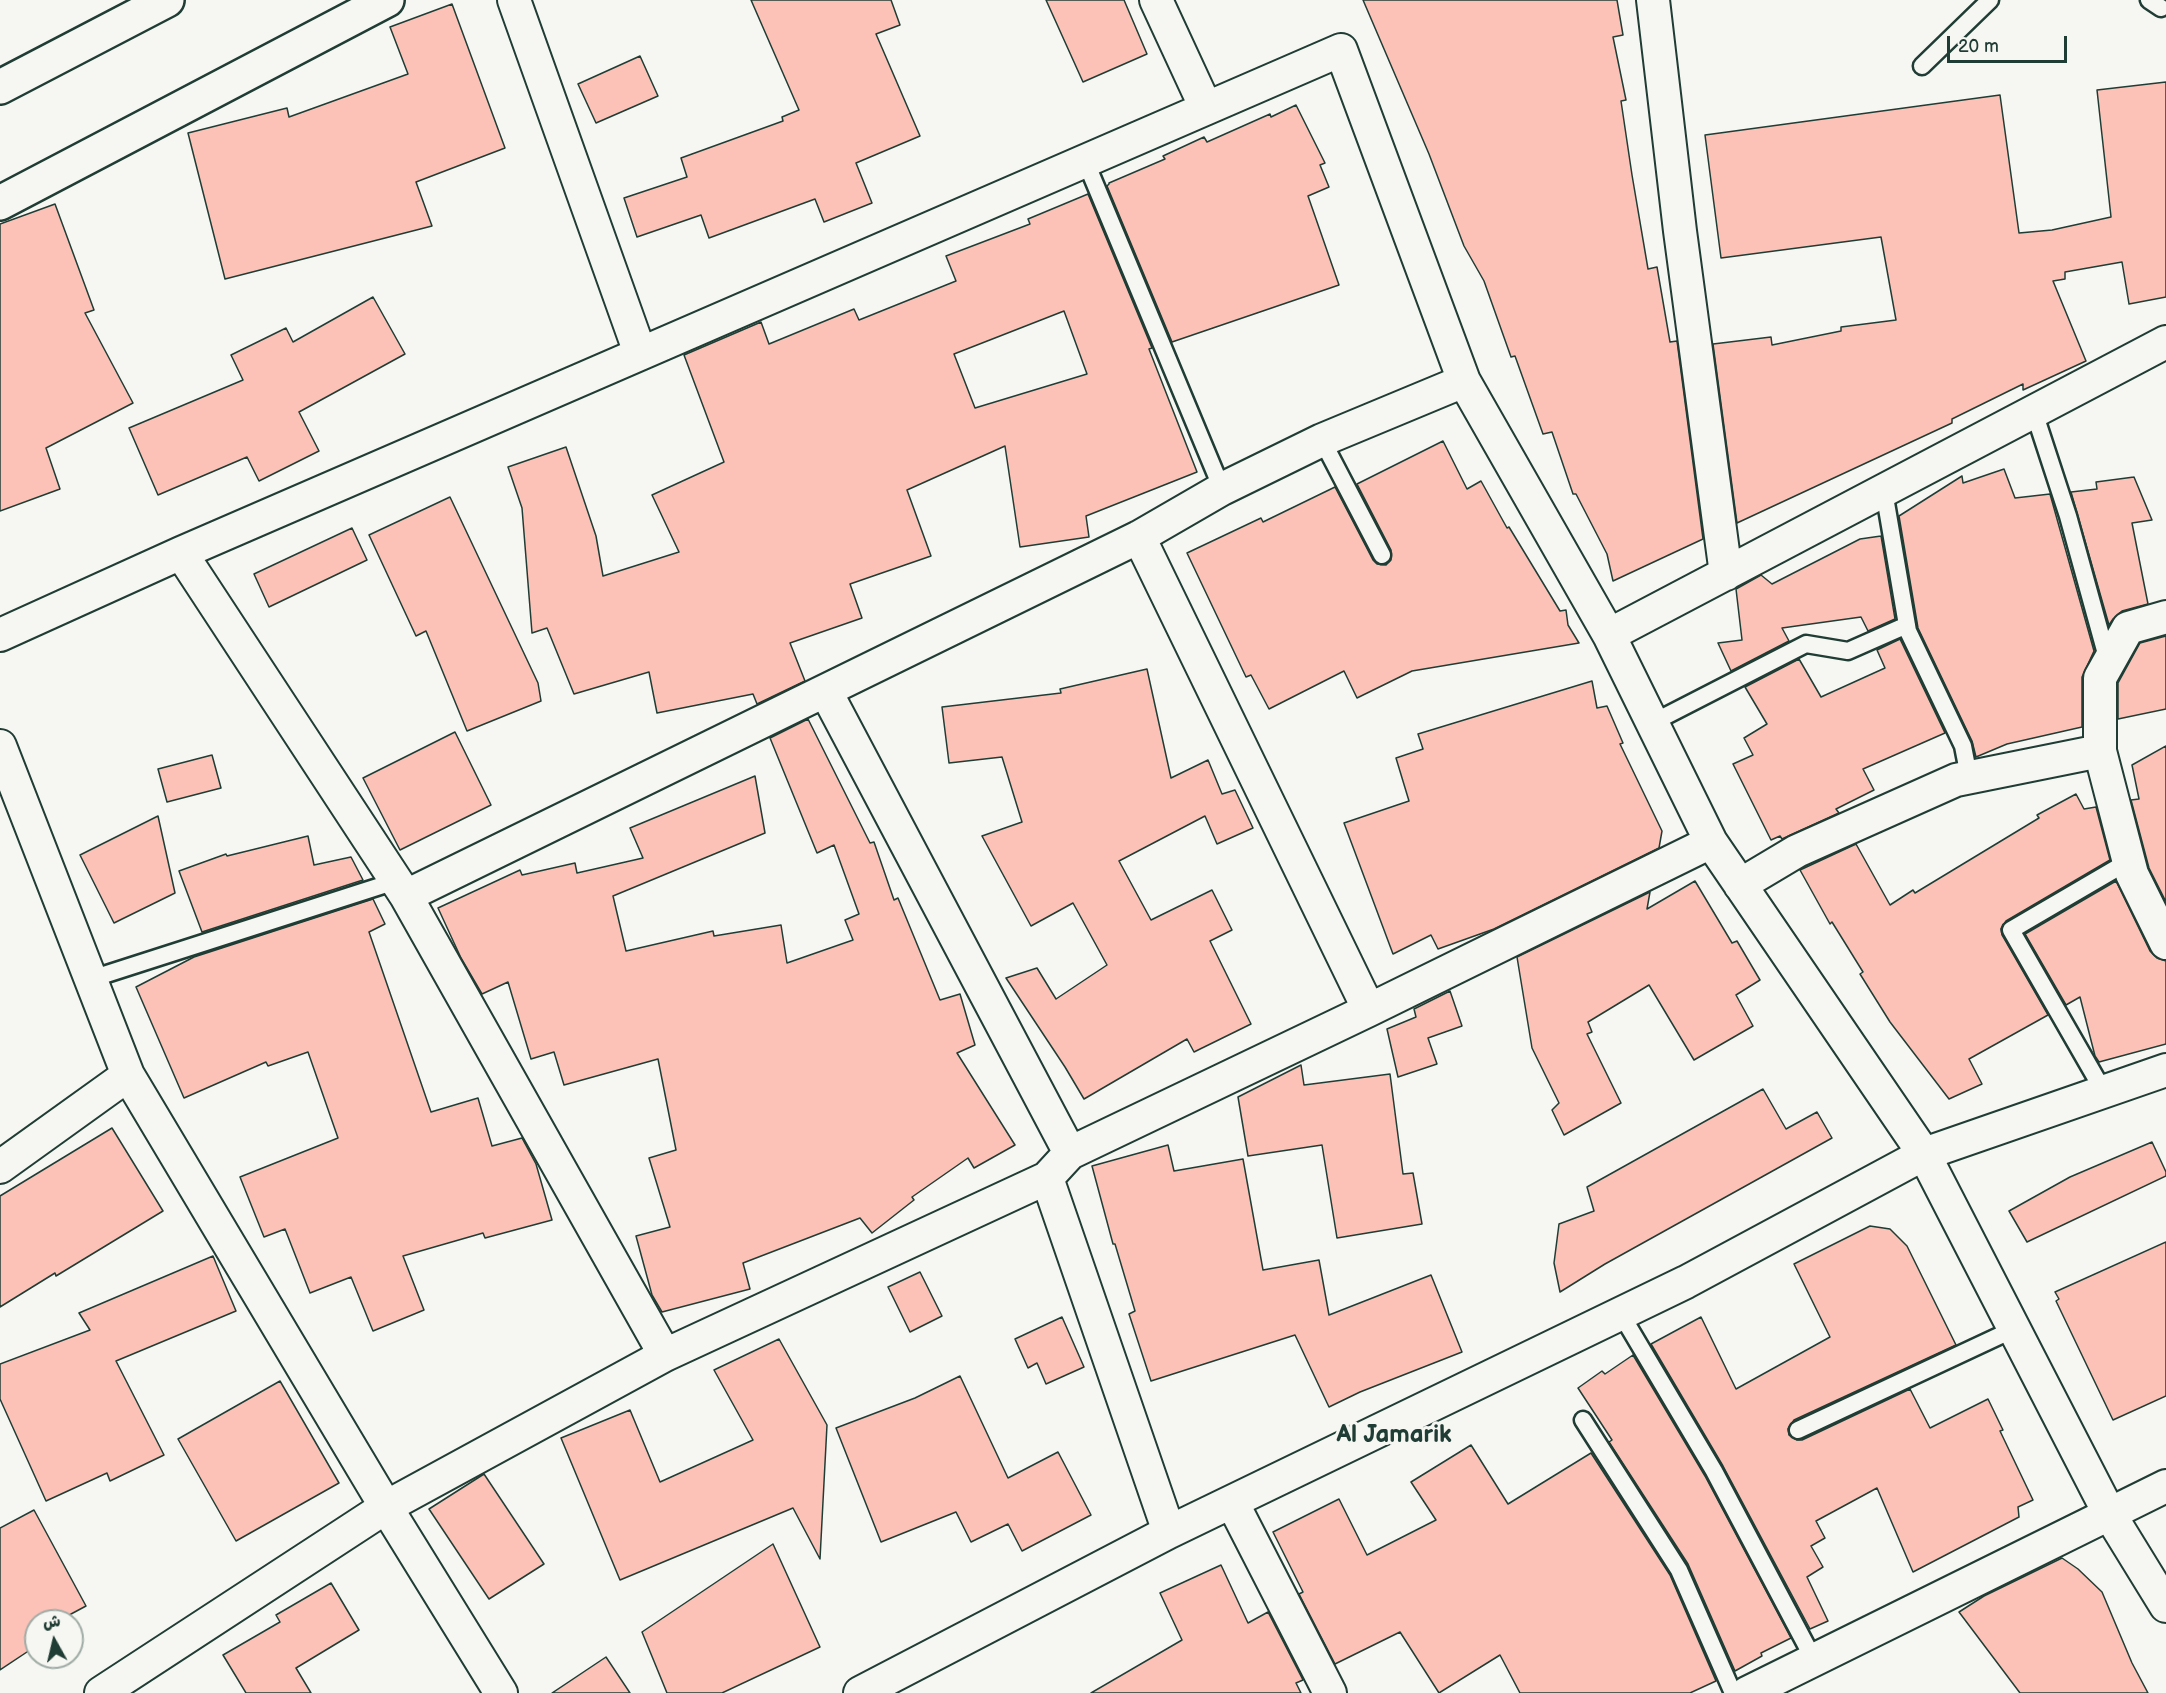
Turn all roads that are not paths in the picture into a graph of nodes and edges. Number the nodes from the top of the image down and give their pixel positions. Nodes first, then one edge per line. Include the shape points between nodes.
1 (167, 0) edge
2 (387, 0) edge
3 (514, 0) edge
4 (1156, 0) edge
5 (1653, 0) edge
6 (1990, 0) edge
7 (1922, 66) dead end
8 (0, 87) edge
9 (1206, 108) junction
10 (1085, 160) junction
11 (0, 203) edge
12 (2166, 342) edge
13 (640, 353) junction
14 (1464, 381) junction
15 (2034, 412) junction
16 (1322, 440) junction
17 (1222, 489) junction
18 (1884, 491) junction
19 (1139, 537) junction
20 (181, 553) junction
21 (1382, 555) dead end
22 (1726, 574) junction
23 (2166, 617) edge
24 (1907, 625) junction
25 (0, 635) edge
26 (1608, 635) junction
27 (2109, 663) junction
28 (826, 692) junction
29 (1652, 723) junction
30 (0, 746) edge
31 (2100, 751) junction
32 (1969, 777) junction
33 (1711, 842) junction
34 (2129, 861) junction
35 (1740, 885) junction
36 (401, 888) junction
37 (2166, 943) edge
38 (91, 980) junction
39 (1369, 1010) junction
40 (2166, 1070) edge
41 (128, 1075) junction
42 (2104, 1092) junction
43 (1070, 1153) junction
44 (1924, 1154) junction
45 (0, 1167) edge
46 (1047, 1178) junction
47 (1621, 1314) junction
48 (2014, 1329) junction
49 (665, 1355) junction
50 (1583, 1420) dead end
51 (1798, 1430) dead end
52 (2166, 1486) edge
53 (1232, 1502) junction
54 (386, 1507) junction
55 (2110, 1515) junction
56 (1169, 1532) junction
57 (2166, 1606) edge
58 (1814, 1660) junction
59 (101, 1693) edge
60 (501, 1693) edge
61 (860, 1693) edge
62 (1330, 1693) edge
63 (1733, 1693) edge
64 (1747, 1693) edge

1 - 8 main road
2 - 11 main road
3 - 13 street
4 - 9 street
5 - 22 street
6 - 7 lane
9 - 10 street
9 - 14 street via 1341,50
10 - 13 street
10 - 17 lane
12 - 15 street
13 - 20 street
14 - 16 street
14 - 26 street
15 - 18 street
15 - 27 lane
16 - 17 street
16 - 21 lane
17 - 19 street
18 - 22 street
18 - 24 lane
19 - 28 street
19 - 39 street
20 - 25 street
20 - 36 street
22 - 26 street
23 - 27 street via 2128,628
24 - 29 lane via 1848,651 1806,644
24 - 32 lane via 1963,746
26 - 29 street
27 - 31 street via 2100,678
28 - 36 street
28 - 43 street
29 - 33 street
30 - 38 street
31 - 32 street
31 - 34 street
32 - 35 street via 1797,851
33 - 35 street
33 - 39 street
34 - 37 street
34 - 42 lane via 2011,930
35 - 44 street
36 - 38 lane
36 - 49 street
38 - 41 street
39 - 43 street
40 - 42 street
41 - 45 street
41 - 54 street
42 - 44 street
43 - 46 street
44 - 47 street
44 - 48 street
46 - 49 street
46 - 56 street
47 - 53 street
47 - 58 lane via 1714,1471
48 - 51 lane
48 - 55 street
49 - 54 street
50 - 63 lane via 1679,1570
52 - 55 street
53 - 56 street
53 - 62 street
54 - 59 street
54 - 60 street
55 - 57 street
55 - 58 street
56 - 61 street
58 - 64 street

